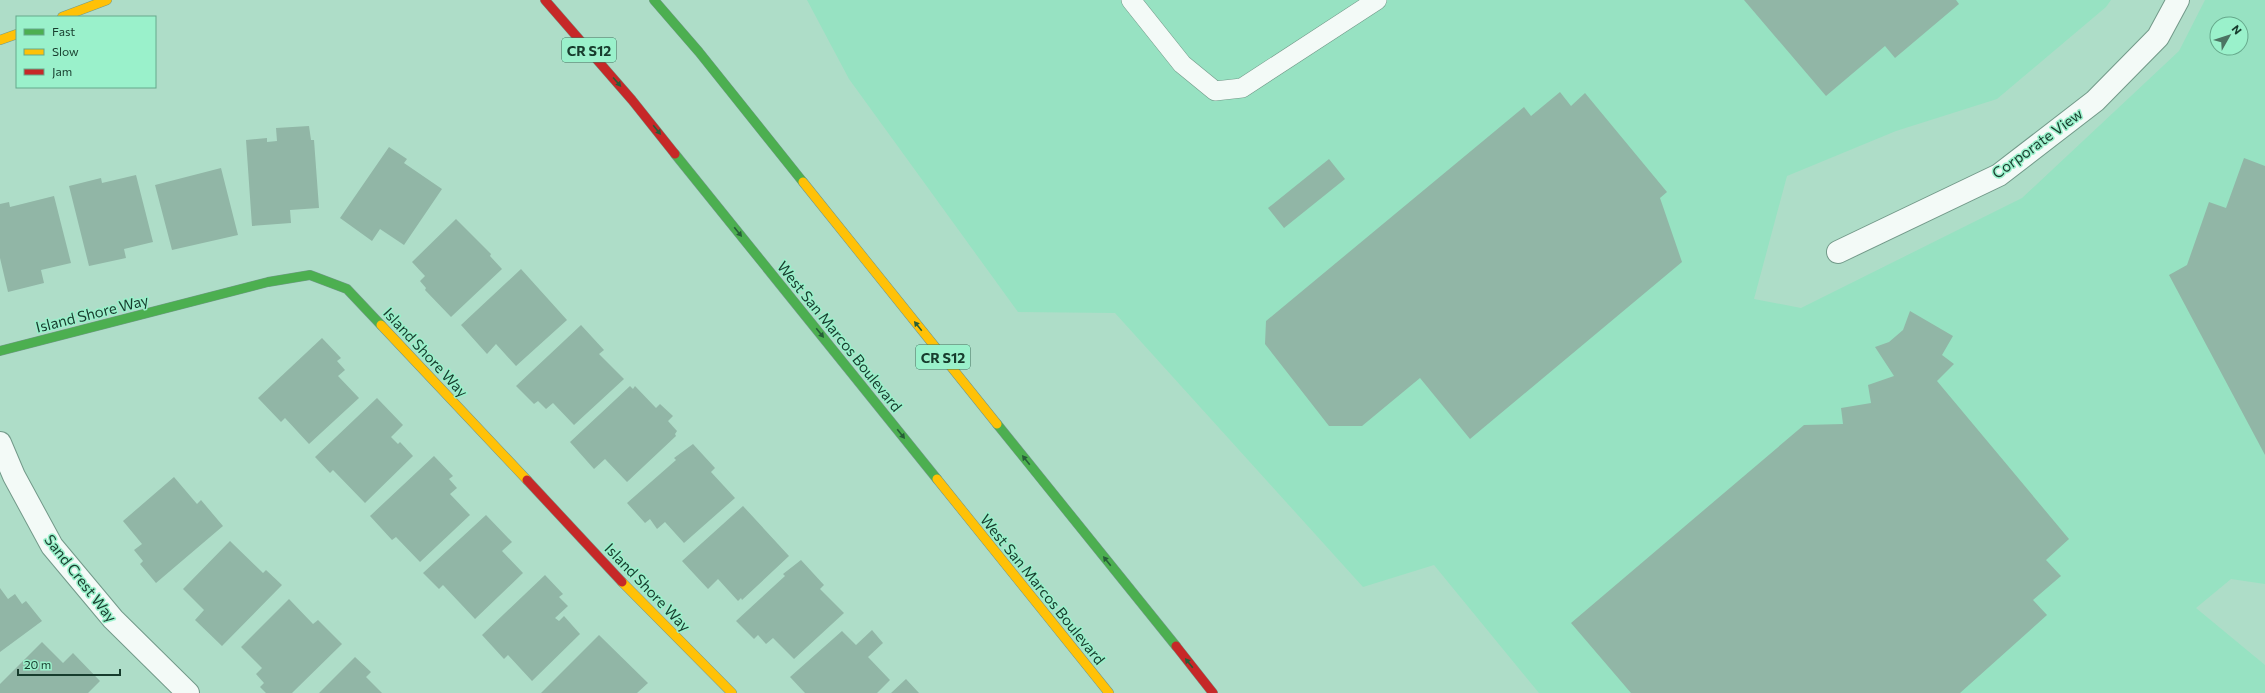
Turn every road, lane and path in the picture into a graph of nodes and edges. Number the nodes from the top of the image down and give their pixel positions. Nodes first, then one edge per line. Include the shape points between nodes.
1 (107, 0) edge
2 (545, 0) edge
3 (654, 0) edge
4 (1131, 0) edge
5 (1377, 0) edge
6 (2178, 0) edge
7 (65, 16) edge
8 (16, 34) edge
9 (0, 40) edge
10 (1838, 252) dead end
11 (0, 351) edge
12 (0, 443) edge
13 (188, 693) edge
14 (732, 693) edge
15 (1109, 693) edge
16 (1213, 693) edge

1 - 7 main road
2 -> 15 main road, West San Marcos Boulevard / CR S12 via 632,100
16 -> 3 main road, CR S12 via 699,52
4 - 5 lane via 1182,64 1215,91 1242,88
6 - 10 street, Corporate View via 2158,37 2095,101 1999,175
8 - 9 main road
11 - 14 main road, Island Shore Way via 310,275 348,289 604,563
12 - 13 street, Sand Crest Way via 14,476 52,546 113,619

